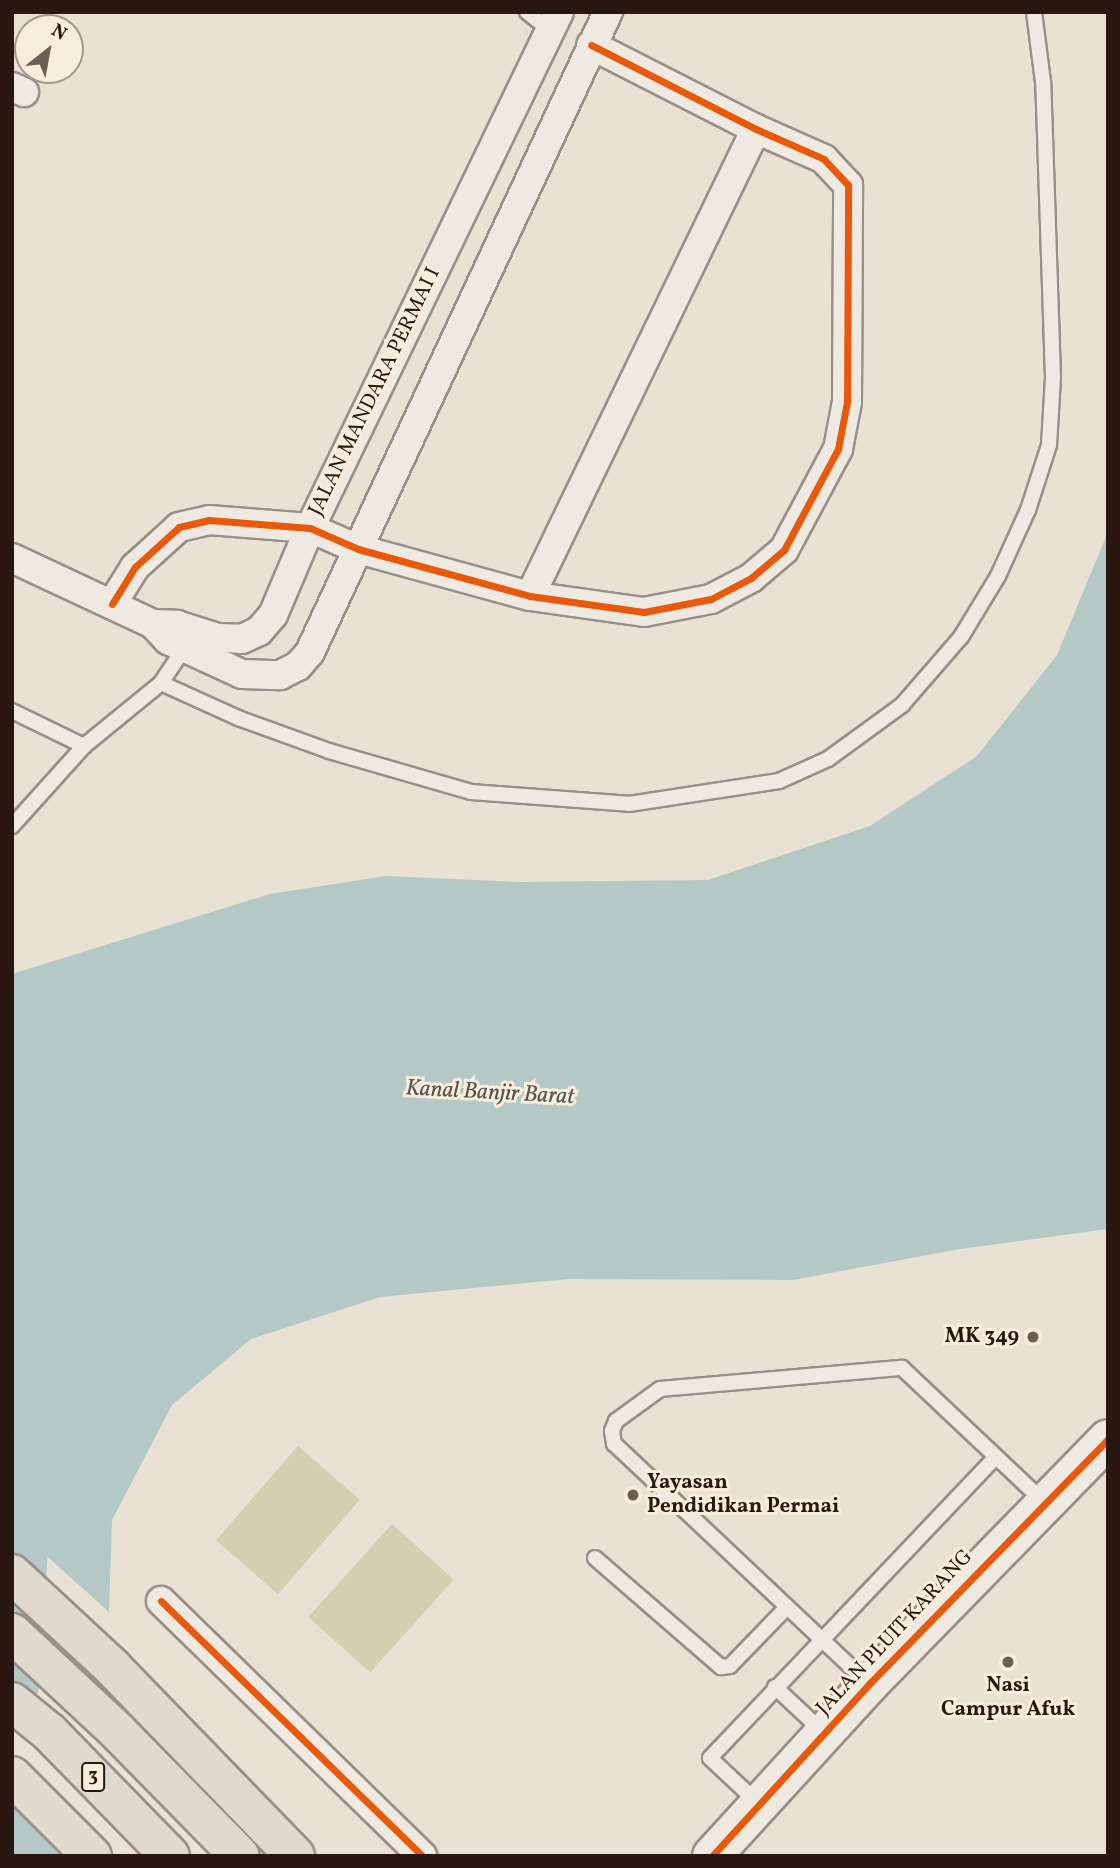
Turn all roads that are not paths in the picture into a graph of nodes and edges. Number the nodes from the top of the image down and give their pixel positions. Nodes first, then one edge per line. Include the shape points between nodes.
1 (527, 12) edge
2 (608, 12) edge
3 (1034, 12) edge
4 (554, 21) edge
5 (591, 45) junction
6 (756, 129) junction
7 (310, 528) junction
8 (358, 549) junction
9 (12, 558) edge
10 (530, 596) junction
11 (112, 604) junction
12 (189, 640) junction
13 (162, 682) junction
14 (12, 711) edge
15 (84, 746) junction
16 (12, 826) edge
17 (1108, 1439) edge
18 (995, 1458) junction
19 (1044, 1502) junction
20 (595, 1558) dead end
21 (12, 1574) edge
22 (160, 1601) dead end
23 (787, 1607) junction
24 (12, 1633) edge
25 (820, 1639) junction
26 (869, 1684) junction
27 (775, 1687) junction
28 (12, 1702) edge
29 (825, 1733) junction
30 (12, 1776) edge
31 (761, 1805) junction
32 (92, 1856) edge
33 (170, 1856) edge
34 (240, 1856) edge
35 (295, 1856) edge
36 (422, 1856) edge
37 (712, 1856) edge

1 - 4 lane
2 - 5 street, JALAN MANDARA PERMAI I
3 - 13 lane via 1043,82 1053,364 1049,445 1028,510 998,576 961,637 902,705 828,760 779,780 629,804 471,792 329,751 238,718
4 - 7 street, JALAN MANDARA PERMAI I
5 - 6 street
5 - 8 street, JALAN MANDARA PERMAI I
6 - 10 street
6 - 10 street via 824,159 848,185 847,402 838,449 784,550 751,578 711,599 644,612
7 - 8 street
7 - 11 street via 209,520 179,527 135,567
7 - 12 street, JALAN MANDARA PERMAI I via 273,615 259,631 242,639
8 - 10 street
8 - 12 street, JALAN MANDARA PERMAI I via 310,652 298,666 280,675 242,674
9 - 11 street, JALAN MANDARA PERMAI I
11 - 12 street, JALAN MANDARA PERMAI I via 153,624 177,625
12 - 13 lane
13 - 15 lane
14 - 15 lane
15 - 16 lane
17 - 19 street, JALAN PLUIT KARANG
18 - 19 lane
18 - 23 lane via 902,1368 660,1389 616,1421 614,1444
18 - 25 lane
19 - 26 street, JALAN PLUIT KARANG
20 - 23 lane via 720,1667 730,1666
21 - 35 highway via 112,1667
22 - 36 street
23 - 25 lane
24 - 34 highway, 3
25 - 26 lane
25 - 27 lane
26 - 29 street, JALAN PLUIT KARANG
27 - 29 lane
27 - 31 lane via 710,1758
28 - 33 highway, 3 via 49,1732
29 - 31 street, JALAN PLUIT KARANG
30 - 32 highway
31 - 37 street, JALAN PLUIT KARANG

